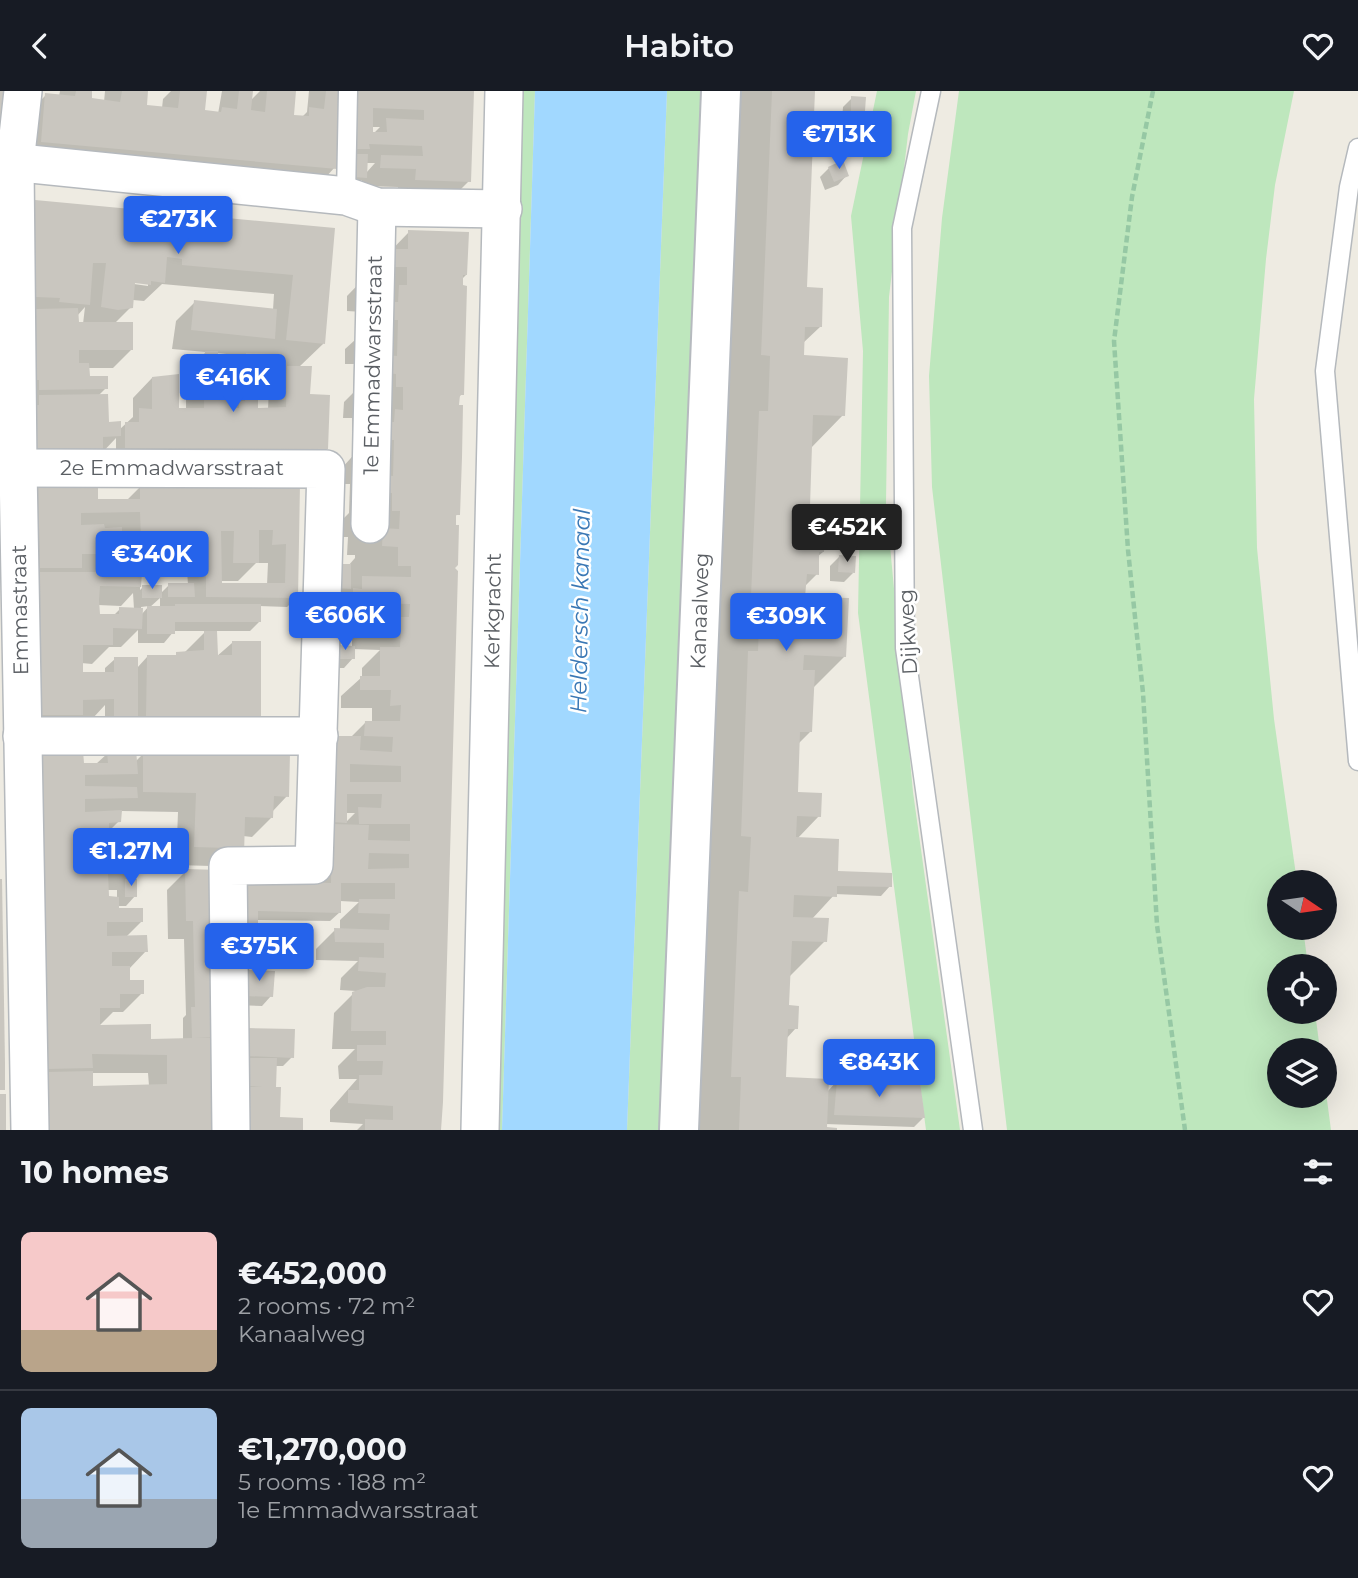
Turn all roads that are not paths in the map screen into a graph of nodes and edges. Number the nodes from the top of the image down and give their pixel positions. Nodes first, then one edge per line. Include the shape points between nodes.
1 (23, 91) edge
2 (348, 91) edge
3 (504, 91) edge
4 (721, 91) edge
5 (931, 91) edge
6 (1358, 148) edge
7 (8, 162) edge
8 (361, 201) junction
9 (503, 209) junction
10 (18, 468) junction
11 (370, 524) dead end
12 (22, 736) junction
13 (319, 736) junction
14 (1358, 761) edge
15 (12, 850) edge
16 (30, 1130) edge
17 (231, 1130) edge
18 (480, 1130) edge
19 (679, 1130) edge
20 (973, 1130) edge

1 - 7 street, Emmastraat
2 - 8 lane
3 - 9 street, Kerkgracht
4 - 19 street, Kanaalweg
5 - 20 lane, Dijkweg via 902,228 905,648
6 - 14 lane via 1325,371
7 - 8 street
7 - 10 street, Emmastraat
8 - 9 street
8 - 11 street, 1e Emmadwarsstraat
9 - 18 street, Kerkgracht
10 - 12 street, Emmastraat
10 - 13 street, 2e Emmadwarsstraat via 326,469
12 - 13 street
12 - 15 street, Emmastraat
13 - 17 street via 314,865 228,866
15 - 16 street, Emmastraat

